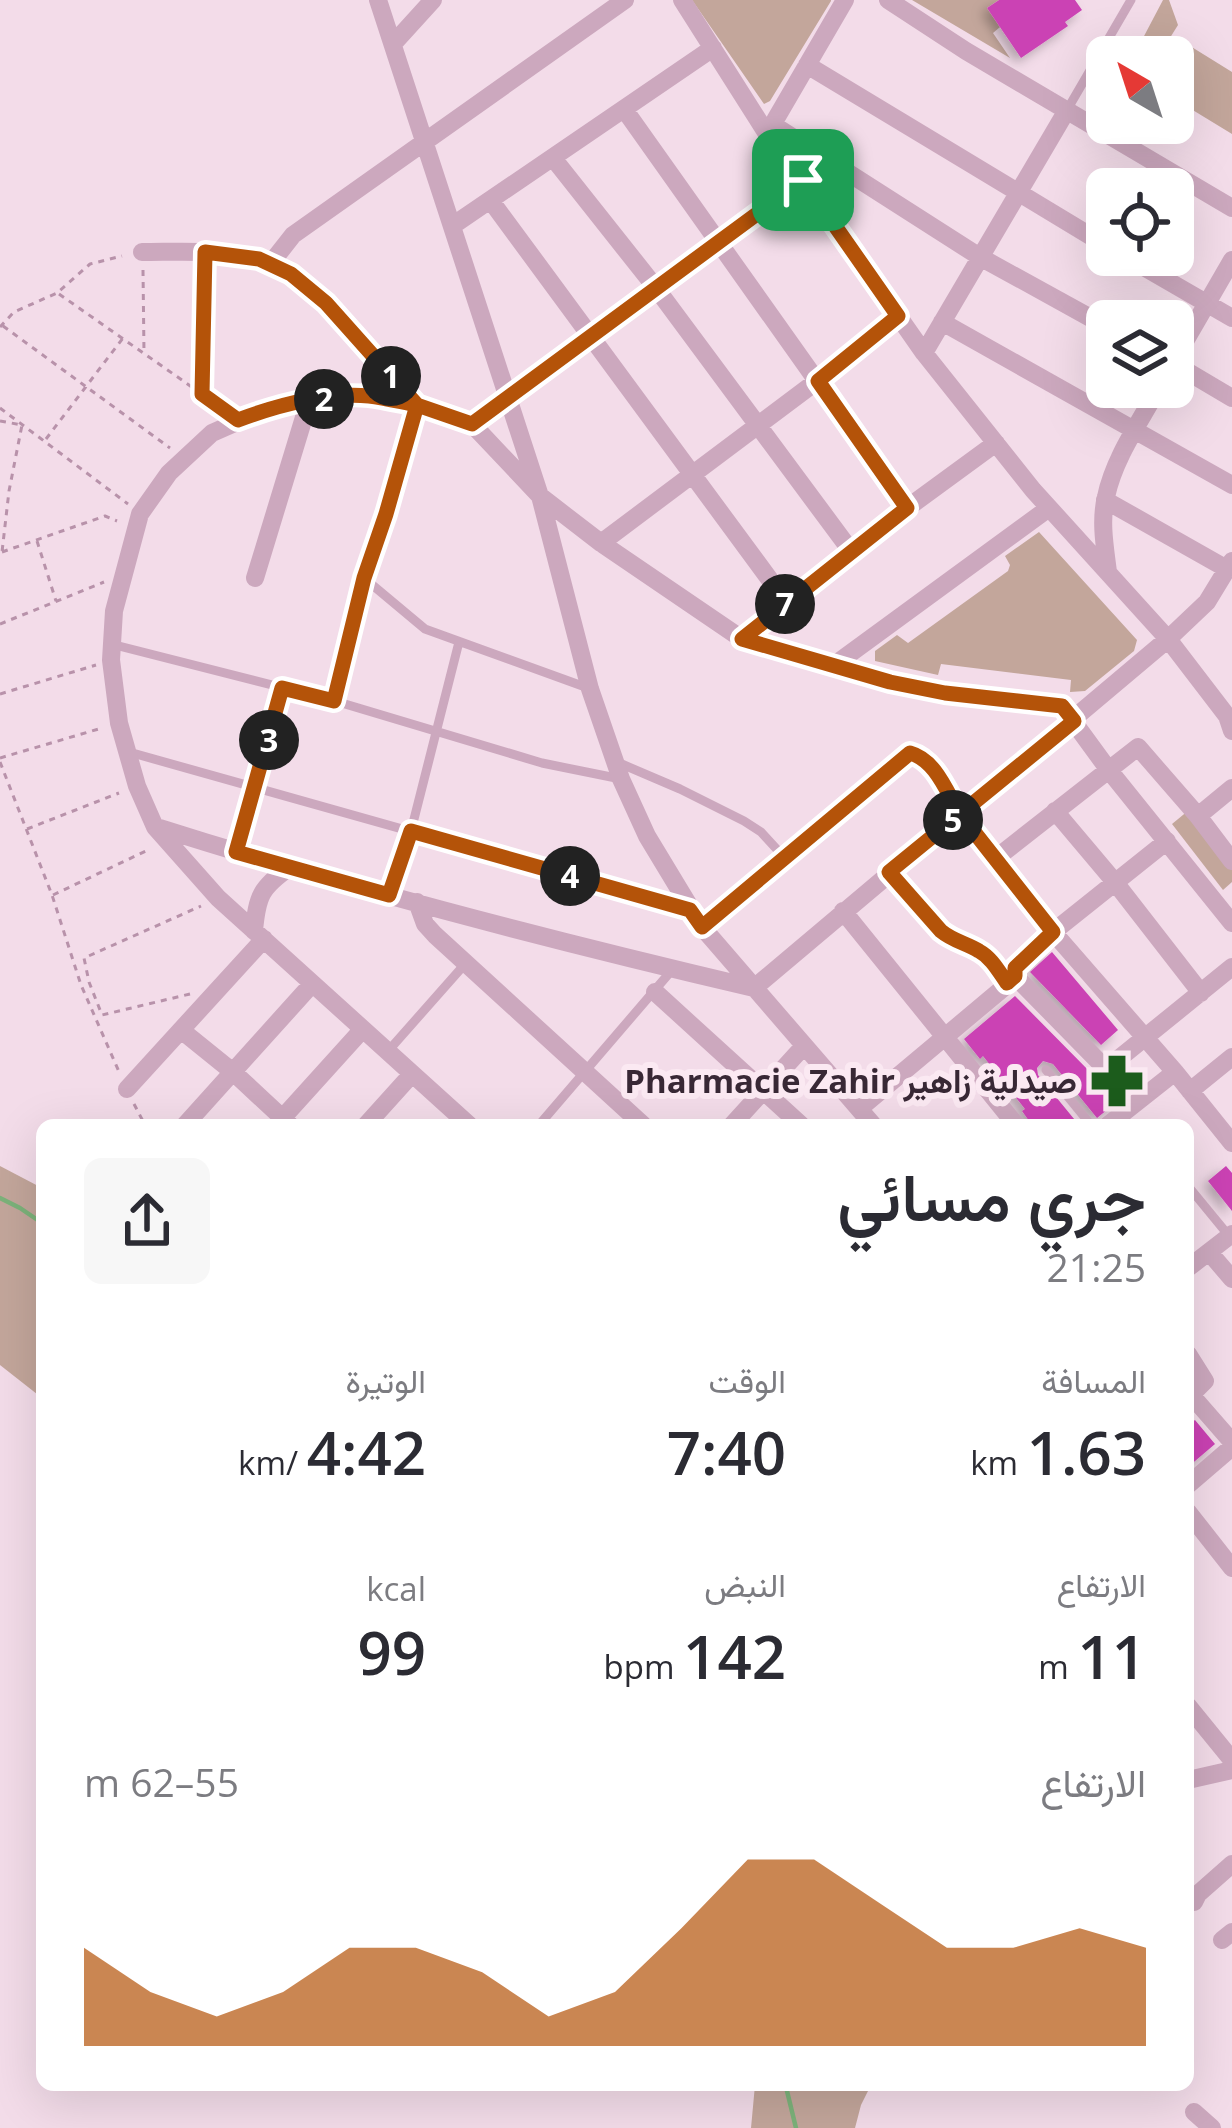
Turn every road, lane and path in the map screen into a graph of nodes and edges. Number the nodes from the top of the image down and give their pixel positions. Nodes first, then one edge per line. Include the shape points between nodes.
1 (378, 0) edge
2 (433, 0) edge
3 (625, 0) edge
4 (682, 0) edge
5 (845, 0) edge
6 (888, 0) edge
7 (1131, 0) edge
8 (393, 44) junction
9 (713, 48) junction
10 (807, 65) junction
11 (624, 109) junction
12 (1067, 110) junction
13 (770, 129) junction
14 (425, 142) junction
15 (553, 158) junction
16 (803, 180) junction
17 (1019, 194) junction
18 (491, 201) junction
19 (1232, 208) edge
20 (452, 226) junction
21 (1086, 234) edge
22 (719, 242) junction
23 (142, 252) junction
24 (205, 252) junction
25 (980, 257) junction
26 (1232, 260) edge
27 (271, 263) junction
28 (1160, 276) edge
29 (656, 288) junction
30 (58, 293) junction
31 (1208, 303) junction
32 (1086, 315) edge
33 (898, 316) junction
34 (1232, 318) edge
35 (942, 322) junction
36 (1, 326) edge
37 (1194, 327) edge
38 (123, 338) junction
39 (590, 338) junction
40 (143, 353) junction
41 (924, 353) junction
42 (1194, 375) edge
43 (818, 381) junction
44 (84, 387) junction
45 (202, 394) junction
46 (507, 397) junction
47 (1232, 398) edge
48 (309, 400) junction
49 (417, 405) junction
50 (0, 408) edge
51 (1148, 408) edge
52 (238, 420) junction
53 (0, 421) edge
54 (472, 424) junction
55 (22, 425) junction
56 (758, 426) junction
57 (1137, 429) junction
58 (45, 440) junction
59 (996, 443) junction
60 (184, 457) junction
61 (690, 473) junction
62 (1232, 484) edge
63 (0, 489) edge
64 (9, 491) junction
65 (540, 496) junction
66 (1105, 500) junction
67 (907, 508) junction
68 (1049, 508) junction
69 (138, 520) junction
70 (37, 540) junction
71 (601, 543) junction
72 (850, 551) junction
73 (1, 553) edge
74 (1230, 565) edge
75 (1108, 572) junction
76 (121, 575) junction
77 (255, 578) dead end
78 (364, 578) junction
79 (57, 602) junction
80 (787, 603) junction
81 (0, 624) edge
82 (742, 639) junction
83 (1168, 639) junction
84 (460, 642) junction
85 (111, 652) junction
86 (833, 666) junction
87 (282, 688) junction
88 (590, 688) junction
89 (0, 694) edge
90 (334, 701) junction
91 (1230, 718) edge
92 (1074, 721) junction
93 (119, 723) junction
94 (438, 733) junction
95 (127, 751) junction
96 (0, 760) edge
97 (1108, 770) junction
98 (619, 771) junction
99 (137, 786) junction
100 (256, 788) junction
101 (1232, 788) edge
102 (1055, 811) junction
103 (960, 814) junction
104 (1198, 816) junction
105 (26, 830) junction
106 (411, 831) junction
107 (162, 834) junction
108 (1167, 841) junction
109 (236, 852) junction
110 (784, 857) junction
111 (995, 860) junction
112 (1232, 862) edge
113 (290, 867) junction
114 (889, 872) junction
115 (1114, 881) junction
116 (389, 895) junction
117 (52, 896) junction
118 (218, 898) junction
119 (417, 902) junction
120 (843, 911) junction
121 (696, 919) junction
122 (1232, 923) edge
123 (1053, 932) junction
124 (259, 935) junction
125 (465, 964) junction
126 (1232, 967) edge
127 (672, 970) junction
128 (1011, 980) junction
129 (89, 982) junction
130 (312, 984) junction
131 (81, 985) junction
132 (221, 986) junction
133 (754, 988) junction
134 (655, 992) junction
135 (1201, 993) junction
136 (182, 1030) junction
137 (362, 1030) junction
138 (945, 1038) junction
139 (1145, 1038) junction
140 (803, 1046) junction
141 (387, 1053) junction
142 (1232, 1057) edge
143 (1046, 1070) dead end
144 (233, 1072) junction
145 (585, 1072) junction
146 (1174, 1072) junction
147 (412, 1074) junction
148 (127, 1089) junction
149 (763, 1089) junction
150 (1190, 1091) junction
151 (860, 1108) junction
152 (142, 1119) edge
153 (190, 1119) edge
154 (279, 1119) edge
155 (286, 1119) edge
156 (372, 1119) edge
157 (457, 1119) edge
158 (544, 1119) edge
159 (637, 1119) edge
160 (737, 1119) edge
161 (795, 1119) edge
162 (868, 1119) edge
163 (1011, 1119) edge
164 (1086, 1119) edge
165 (1115, 1119) edge
166 (1232, 1143) edge
167 (1194, 1193) edge
168 (1231, 1235) edge
169 (1208, 1252) junction
170 (1194, 1263) edge
171 (1232, 1280) edge
172 (1194, 1364) edge
173 (1194, 1392) edge
174 (1194, 1401) edge
175 (1232, 1444) edge
176 (1194, 1479) edge
177 (1194, 1520) edge
178 (1232, 1568) edge
179 (1194, 1713) edge
180 (1232, 1760) edge
181 (1232, 1770) edge
182 (1194, 1779) edge
183 (1232, 1864) edge
184 (1195, 1902) dead end
185 (1194, 2112) dead end
186 (1212, 2128) edge

1 - 8 street
2 - 8 street
3 - 14 street
4 - 9 street
5 - 10 street
6 - 12 street
7 - 12 lane
8 - 14 street
9 - 11 street
9 - 13 street
10 - 13 street
10 - 17 street
11 - 15 street
11 - 22 street
12 - 17 street
12 - 19 street
13 - 16 street
13 - 25 street
14 - 20 street
14 - 27 street via 293,235
15 - 18 street
15 - 29 street
16 - 22 street
16 - 33 street
17 - 21 street
17 - 25 street
18 - 20 street
18 - 39 street
20 - 46 street
22 - 29 street
22 - 43 street
23 - 24 street
23 - 30 path via 89,264
23 - 40 path
24 - 27 street
24 - 45 path
25 - 32 street
25 - 35 street
26 - 31 street
27 - 49 street via 326,303
28 - 31 street
29 - 39 street
29 - 56 street
30 - 36 path
30 - 38 path
31 - 34 street
31 - 37 street
33 - 41 street
33 - 43 street
35 - 41 street
35 - 57 street
36 - 44 path
38 - 40 path
38 - 44 path
39 - 46 street
39 - 61 street
40 - 45 path
41 - 59 street
42 - 47 street
43 - 56 street
43 - 67 street
44 - 58 path
44 - 60 path
45 - 52 path
46 - 54 street
46 - 65 street
48 - 49 street via 366,396
48 - 52 street
48 - 77 street
49 - 54 street
49 - 78 lane
50 - 55 path
51 - 57 street
52 - 60 street
53 - 55 path
54 - 65 street
55 - 58 path
55 - 64 path
56 - 61 street
56 - 72 street
57 - 62 street
57 - 66 street
58 - 69 path
59 - 67 street
59 - 68 street
60 - 69 street
61 - 71 street
61 - 80 street
63 - 64 path
64 - 73 path
65 - 71 street
65 - 88 street
66 - 74 street
66 - 75 street
67 - 72 street
68 - 75 street
68 - 86 street
69 - 70 path via 105,516
69 - 76 street
70 - 73 path
70 - 79 path
71 - 82 street
72 - 80 street
74 - 83 street via 1207,602
75 - 83 street
76 - 79 path
76 - 85 street
78 - 84 lane via 425,628
78 - 90 lane
79 - 81 path
80 - 82 street
82 - 86 street
83 - 91 street
83 - 92 street
84 - 88 lane
84 - 94 lane
85 - 87 lane
85 - 89 path
85 - 93 street
86 - 92 street via 945,693 1062,706
87 - 90 lane
87 - 100 lane
88 - 98 street
90 - 94 lane
92 - 97 street
92 - 103 street
93 - 95 street
93 - 96 path
94 - 98 lane via 542,763
94 - 106 lane
95 - 99 street
95 - 100 lane
96 - 105 path
97 - 102 street
97 - 104 street via 1142,749
97 - 108 street
98 - 110 lane via 680,788 744,821
98 - 121 street
99 - 105 path
99 - 107 street
100 - 106 lane
100 - 109 lane
101 - 104 street
102 - 111 street
102 - 115 street
103 - 110 street via 930,764 910,753
103 - 111 street
103 - 114 street
104 - 112 street
105 - 117 path
106 - 116 lane
106 - 121 lane
107 - 109 street
107 - 117 path
107 - 118 street
108 - 115 street
108 - 122 street
109 - 113 street
110 - 121 street
111 - 123 street
113 - 116 street
113 - 124 street via 257,900
114 - 120 street
114 - 128 street via 950,939 979,950
115 - 123 street
115 - 135 street
116 - 119 street
117 - 131 path
118 - 124 street
118 - 129 path via 84,958
119 - 125 street via 425,924
119 - 127 street
120 - 133 street
120 - 138 street
121 - 133 street
123 - 128 street
123 - 139 street
124 - 130 street
124 - 132 street
125 - 141 lane
125 - 145 street
126 - 135 street
127 - 133 street
127 - 134 lane
128 - 138 street
128 - 139 street via 1106,1069
129 - 131 path
129 - 132 path via 102,1015
130 - 137 street
130 - 144 street
131 - 148 path
132 - 136 street
133 - 140 street
134 - 145 lane
134 - 149 street
135 - 139 street
136 - 144 street
136 - 148 street
137 - 141 street
137 - 155 street
138 - 151 street
138 - 163 street
139 - 146 street
140 - 149 street
140 - 151 street
141 - 147 street
142 - 150 street
143 - 164 lane
144 - 153 street
144 - 154 street
145 - 158 lane
145 - 159 street
146 - 150 street
146 - 165 street
147 - 156 street
147 - 157 street
148 - 152 path
149 - 160 street
149 - 161 street
150 - 166 street
151 - 162 street
167 - 168 lane
168 - 169 street
169 - 170 street
169 - 171 street
172 - 173 street via 1205,1381
174 - 175 street
175 - 176 street
177 - 178 street
179 - 180 street
181 - 182 street
183 - 184 street
185 - 186 street

